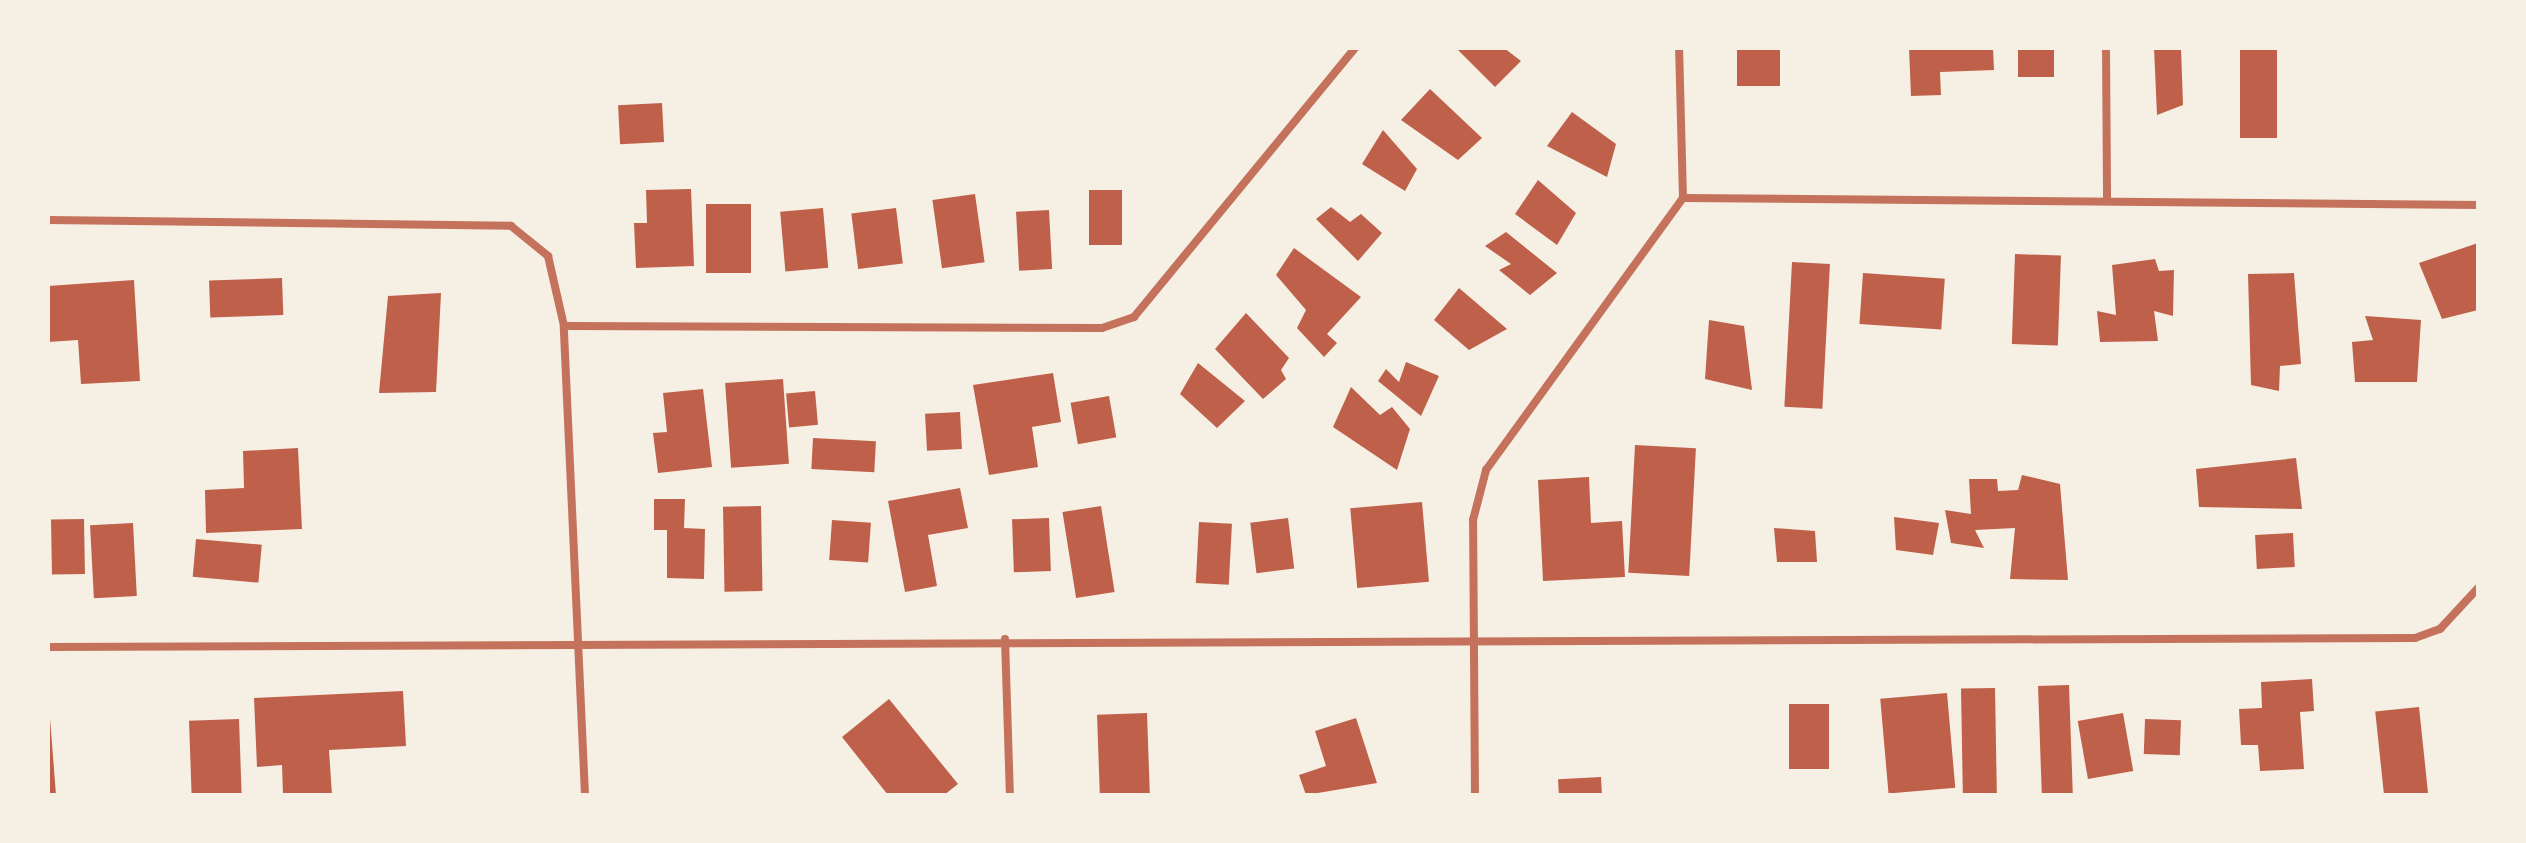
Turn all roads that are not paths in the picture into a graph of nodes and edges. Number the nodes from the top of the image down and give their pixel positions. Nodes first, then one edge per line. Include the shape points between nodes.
1 (1355, 48) edge
2 (1679, 48) edge
3 (2106, 48) edge
4 (1683, 198) junction
5 (2107, 201) junction
6 (2478, 205) edge
7 (48, 220) edge
8 (564, 326) junction
9 (2478, 588) edge
10 (1471, 636) junction
11 (1005, 639) junction
12 (581, 645) junction
13 (48, 647) edge
14 (585, 795) edge
15 (1010, 795) edge
16 (1475, 795) edge

1 - 8 street via 1162,291 1123,321 1102,328
2 - 4 street
3 - 5 street
4 - 5 street
4 - 10 street via 1486,470 1473,520
5 - 6 street
7 - 8 street via 511,226 548,256
8 - 12 street
9 - 10 street via 2440,629 2415,638
10 - 11 street
10 - 16 street
11 - 12 street
11 - 15 street
12 - 13 street
12 - 14 street

